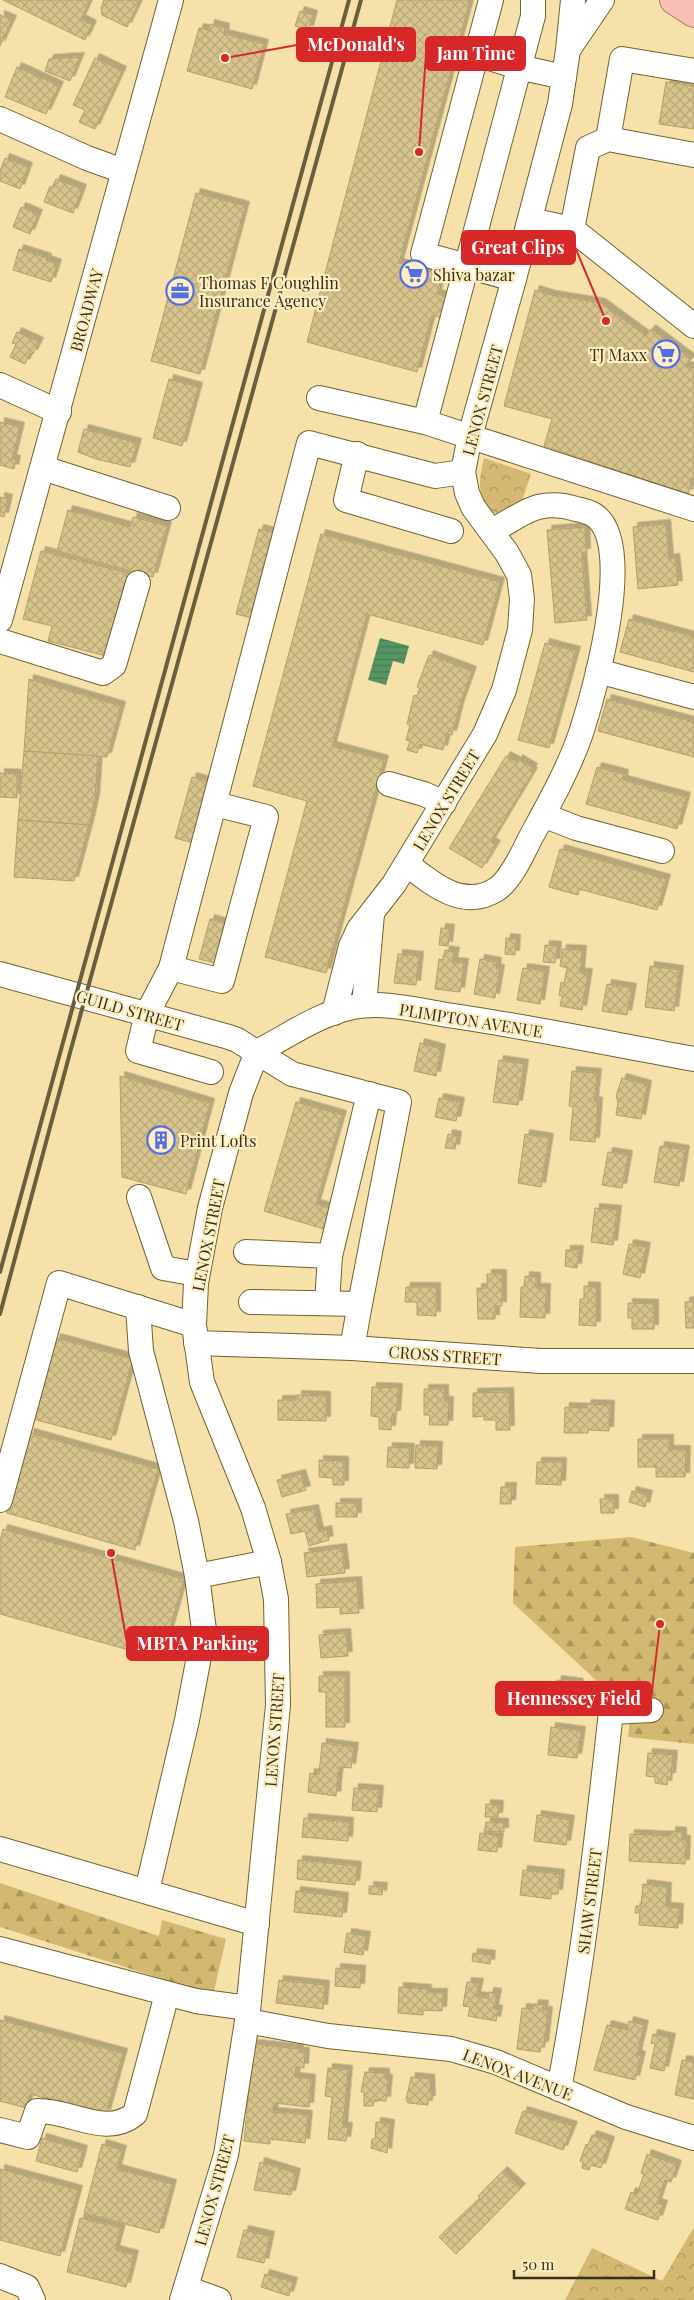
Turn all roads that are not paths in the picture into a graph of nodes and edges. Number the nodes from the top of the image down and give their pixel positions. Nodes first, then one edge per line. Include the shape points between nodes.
1 (171, 0) edge
2 (491, 0) edge
3 (533, 0) edge
4 (573, 0) edge
5 (602, 0) edge
6 (674, 0) edge
7 (694, 13) edge
8 (568, 50) junction
9 (477, 54) junction
10 (518, 68) junction
11 (694, 71) edge
12 (564, 77) junction
13 (0, 119) edge
14 (608, 139) junction
15 (694, 155) edge
16 (123, 171) junction
17 (530, 220) junction
18 (572, 229) junction
19 (466, 266) junction
20 (514, 279) junction
21 (694, 326) edge
22 (0, 386) edge
23 (319, 398) dead end
24 (59, 412) junction
25 (425, 422) junction
26 (470, 436) junction
27 (358, 454) junction
28 (43, 468) junction
29 (463, 472) junction
30 (168, 508) dead end
31 (694, 510) edge
32 (451, 531) dead end
33 (492, 531) junction
34 (138, 583) dead end
35 (0, 620) edge
36 (0, 641) edge
37 (598, 671) junction
38 (694, 697) edge
39 (389, 784) dead end
40 (444, 803) junction
41 (215, 804) junction
42 (543, 815) junction
43 (662, 851) dead end
44 (407, 864) junction
45 (372, 914) junction
46 (171, 968) junction
47 (0, 974) edge
48 (364, 1005) junction
49 (334, 1013) junction
50 (147, 1014) junction
51 (257, 1052) junction
52 (694, 1059) edge
53 (211, 1072) dead end
54 (369, 1094) junction
55 (139, 1197) dead end
56 (246, 1252) dead end
57 (330, 1256) junction
58 (197, 1274) junction
59 (252, 1302) dead end
60 (327, 1303) junction
61 (360, 1304) junction
62 (138, 1308) junction
63 (195, 1334) junction
64 (352, 1348) junction
65 (694, 1361) edge
66 (0, 1500) edge
67 (269, 1562) junction
68 (197, 1576) junction
69 (650, 1710) dead end
70 (0, 1849) edge
71 (147, 1891) junction
72 (257, 1924) junction
73 (0, 1949) edge
74 (168, 1994) junction
75 (247, 2014) junction
76 (559, 2089) junction
77 (0, 2130) edge
78 (694, 2138) edge
79 (0, 2276) edge
80 (184, 2294) edge
81 (33, 2300) edge
82 (219, 2300) edge

1 - 16 street, BROADWAY
2 - 9 street
3 - 10 street via 533,16
4 - 8 street, LENOX STREET
5 - 8 street, LENOX STREET
6 - 7 main road
8 - 12 street, LENOX STREET
9 - 10 street
9 - 19 street via 423,254
10 - 12 street
10 - 19 street
11 - 14 street via 622,59
12 - 17 street, LENOX STREET
13 - 16 street
14 - 15 street
14 - 18 street via 588,148
16 - 24 street, BROADWAY
17 - 18 street
17 - 20 street, LENOX STREET
18 - 21 street
19 - 20 street
19 - 25 street
20 - 26 street, LENOX STREET
22 - 24 street
23 - 25 street
24 - 28 street, BROADWAY
25 - 26 street
26 - 29 street, LENOX STREET
26 - 31 street
27 - 29 street via 436,476
27 - 32 street via 346,500
27 - 41 street via 309,442
28 - 30 street
28 - 35 street, BROADWAY
29 - 33 street, LENOX STREET via 466,493
33 - 37 street via 538,507 563,505 594,515 606,530 612,558 611,604
33 - 40 street, LENOX STREET via 519,575 522,599 520,630 492,721
34 - 36 street via 114,665 103,673
37 - 38 street
37 - 42 street via 581,734
39 - 40 street
40 - 44 street, LENOX STREET
41 - 46 street
41 - 46 street via 266,817 222,981
42 - 43 street via 576,828
42 - 44 street via 514,868 498,888 476,897 451,895
44 - 45 street, LENOX STREET
45 - 48 street
45 - 49 street, LENOX STREET via 359,929 351,946
46 - 50 street
47 - 50 street, GUILD STREET
48 - 49 street, PLIMPTON AVENUE
48 - 52 street, PLIMPTON AVENUE via 474,1019
49 - 51 street, PLIMPTON AVENUE
50 - 51 street, GUILD STREET via 237,1040
50 - 53 street via 138,1051
51 - 54 street, GUILD STREET via 292,1074
51 - 58 street, LENOX STREET via 241,1093 210,1208
54 - 57 street
54 - 61 street, GUILD STREET via 399,1102
55 - 58 street via 163,1268
56 - 57 street
57 - 60 street
58 - 63 street, LENOX STREET
59 - 60 street
60 - 61 street
61 - 64 street
62 - 63 street, CROSS STREET
62 - 66 street, CROSS STREET via 59,1283
62 - 68 street via 141,1351 186,1521
63 - 64 street, CROSS STREET
63 - 67 street, LENOX STREET via 202,1382 253,1508
64 - 65 street, CROSS STREET via 541,1361
67 - 68 street
67 - 72 street, LENOX STREET via 276,1608 278,1705
68 - 71 street via 204,1630 187,1720
69 - 76 street, SHAW STREET via 611,1712 589,1902 573,2018
70 - 71 street
71 - 72 street
72 - 75 street, LENOX STREET
73 - 74 street, LENOX AVENUE
74 - 75 street, LENOX AVENUE
74 - 77 street via 135,2114 128,2120 108,2126 54,2111 37,2111 28,2137
75 - 76 street, LENOX AVENUE via 328,2036 450,2049 496,2062
75 - 80 street, LENOX STREET via 226,2155
76 - 78 street, LENOX AVENUE via 626,2117
79 - 81 street via 27,2287
80 - 82 street

